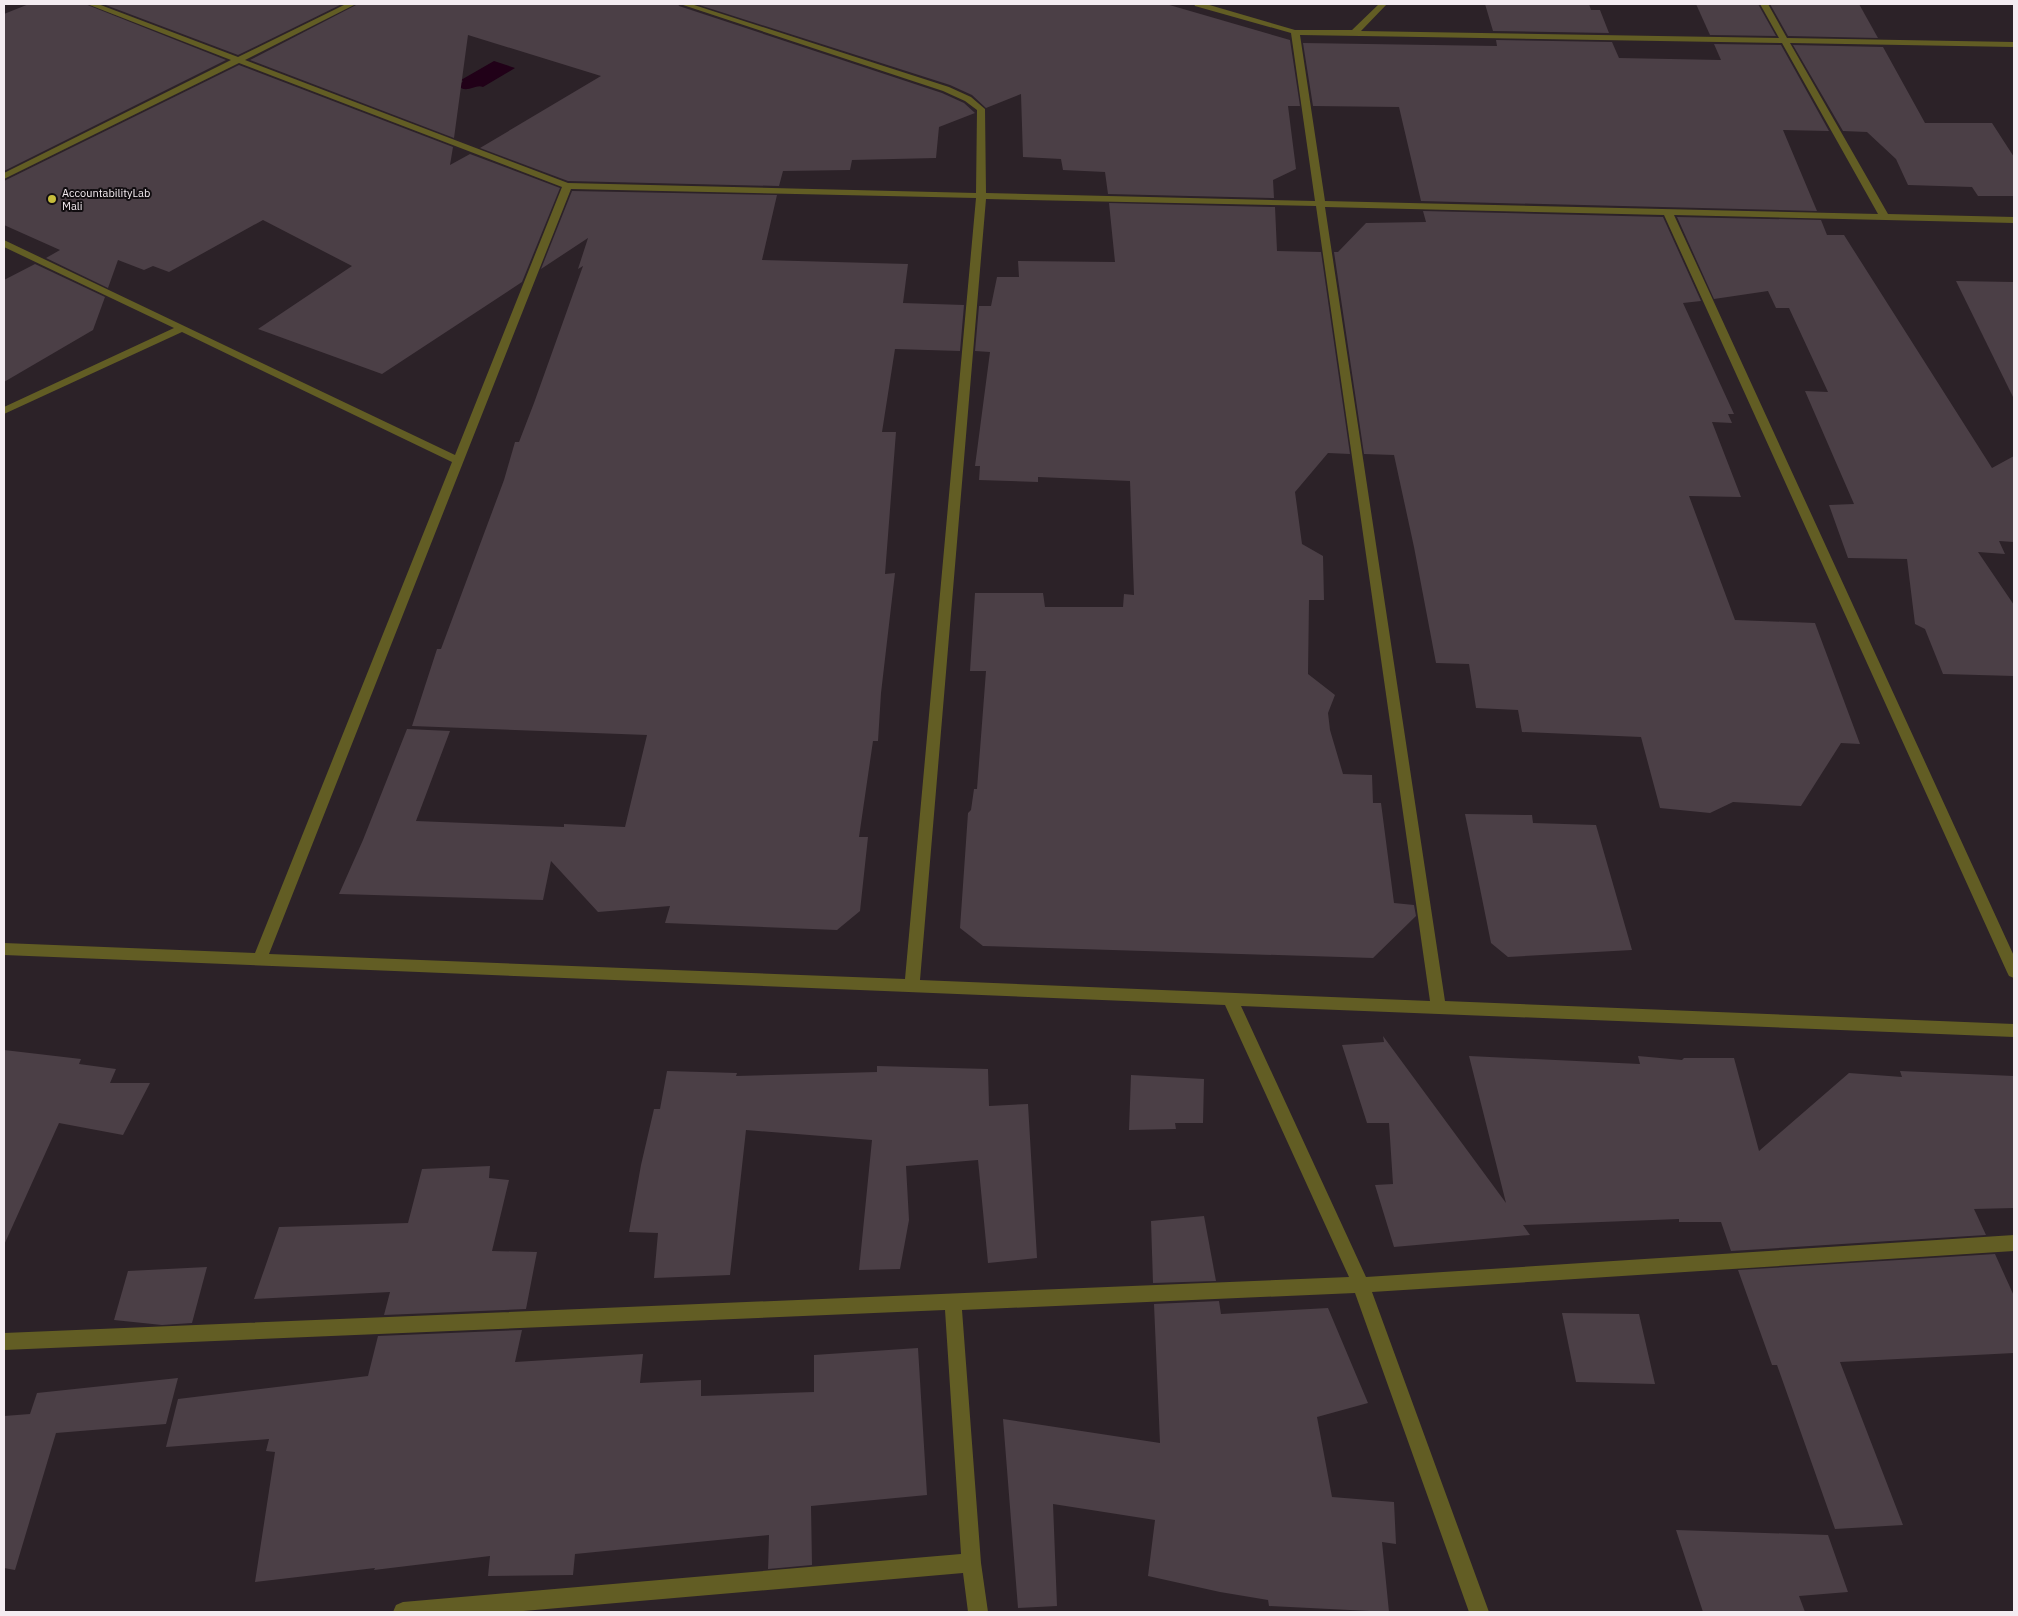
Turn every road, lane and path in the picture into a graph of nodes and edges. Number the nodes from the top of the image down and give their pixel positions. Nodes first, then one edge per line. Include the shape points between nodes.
1 (91, 4) edge
2 (352, 4) edge
3 (684, 4) edge
4 (1198, 4) edge
5 (1383, 4) edge
6 (1764, 4) edge
7 (1295, 32) junction
8 (1355, 32) junction
9 (1784, 40) junction
10 (2014, 44) edge
11 (239, 60) junction
12 (4, 176) edge
13 (567, 186) junction
14 (981, 196) junction
15 (1320, 204) junction
16 (1668, 212) junction
17 (1885, 217) junction
18 (2014, 220) edge
19 (4, 243) edge
20 (183, 328) junction
21 (4, 411) edge
22 (458, 461) junction
23 (4, 949) edge
24 (260, 959) junction
25 (2014, 972) edge
26 (912, 986) junction
27 (1230, 999) junction
28 (1438, 1007) junction
29 (2014, 1031) edge
30 (2014, 1244) edge
31 (1362, 1285) junction
32 (953, 1302) junction
33 (4, 1340) edge
34 (971, 1563) junction
35 (414, 1612) edge
36 (978, 1612) edge
37 (1479, 1612) edge

1 - 11 street
2 - 11 street
3 - 14 street via 946,89 968,99 981,110
4 - 7 street
5 - 8 street
6 - 9 street
7 - 8 street
7 - 15 street
8 - 9 street
9 - 10 street
9 - 17 street
11 - 12 street
11 - 13 street
13 - 14 street
13 - 22 street
14 - 15 street
14 - 26 street
15 - 16 street
15 - 28 street
16 - 17 street
16 - 25 street
17 - 18 street
19 - 20 street
20 - 21 street
20 - 22 street
22 - 24 street
23 - 24 street
24 - 26 street
26 - 27 street
27 - 28 street
27 - 31 street
28 - 29 street
30 - 31 street
31 - 32 street
31 - 37 street
32 - 33 street
32 - 34 street
34 - 35 street
34 - 36 street

